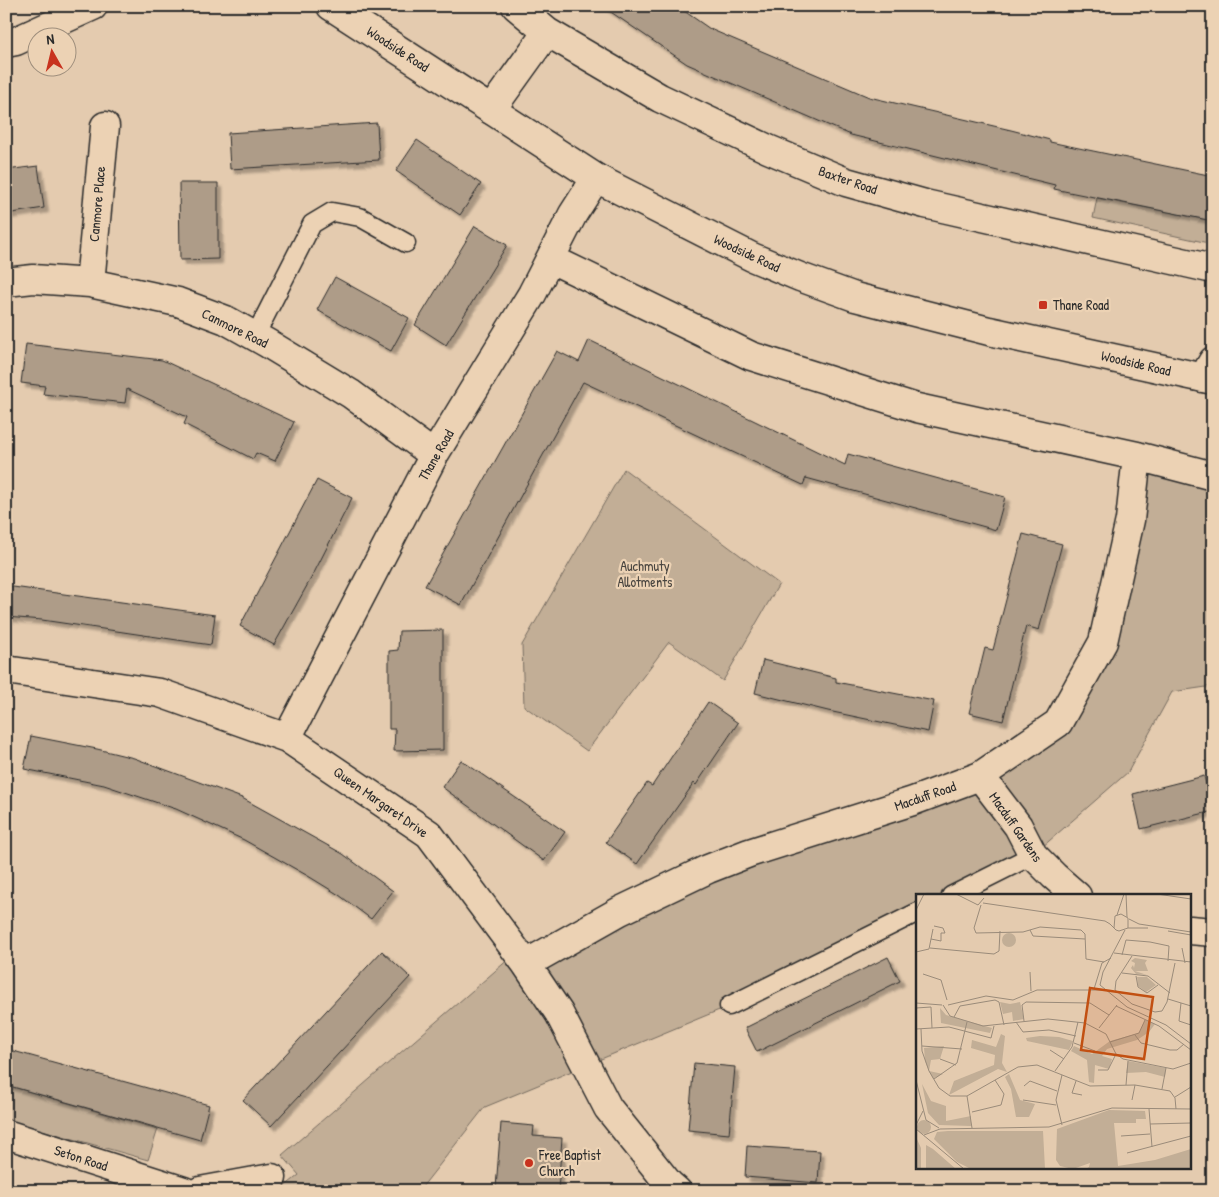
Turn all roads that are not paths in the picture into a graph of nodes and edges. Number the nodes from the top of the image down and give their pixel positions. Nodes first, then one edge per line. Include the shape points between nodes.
1 (93, 6) edge
2 (331, 6) edge
3 (516, 6) edge
4 (59, 16) edge
5 (547, 32) junction
6 (6, 43) edge
7 (491, 110) junction
8 (105, 126) dead end
9 (596, 178) junction
10 (406, 244) dead end
11 (551, 259) junction
12 (1213, 268) edge
13 (6, 282) edge
14 (90, 282) junction
15 (255, 336) junction
16 (1209, 373) edge
17 (434, 455) junction
18 (1137, 456) junction
19 (1213, 476) edge
20 (6, 670) edge
21 (287, 738) junction
22 (980, 776) junction
23 (1033, 855) junction
24 (955, 894) edge
25 (1075, 894) edge
26 (916, 913) edge
27 (1192, 930) edge
28 (1213, 932) edge
29 (526, 964) junction
30 (729, 1006) dead end
31 (6, 1134) edge
32 (272, 1178) dead end
33 (670, 1188) edge
34 (184, 1191) edge
35 (200, 1191) edge

1 - 4 street
2 - 7 street, Woodside Road
3 - 5 street, Baxter Road
4 - 6 street via 16,41
5 - 7 street
5 - 12 street, Baxter Road via 660,98 846,182 925,204
7 - 9 street, Woodside Road
8 - 14 street, Canmore Place
9 - 11 street, Thane Road via 573,214
9 - 16 street, Woodside Road via 752,256 855,297 989,331
10 - 15 lane via 360,217 332,212 312,224
11 - 17 street, Thane Road
11 - 18 street via 751,356 917,408
13 - 14 street, Canmore Road via 33,279
14 - 15 street, Canmore Road via 178,302 226,320
15 - 17 street, Canmore Road via 351,394
17 - 21 street, Thane Road
18 - 19 street
18 - 22 street, Macduff Road via 1130,520 1103,642 1058,723
20 - 21 street, Queen Margaret Drive via 160,693
21 - 29 street, Queen Margaret Drive via 429,834
22 - 23 street, Macduff Gardens via 1018,826
22 - 29 street, Macduff Road via 708,869 620,911
23 - 24 lane
23 - 25 street, Macduff Gardens
26 - 30 lane
27 - 28 street
29 - 33 street, Queen Margaret Drive via 559,1013 608,1108
31 - 34 street, Seton Road
32 - 35 street

